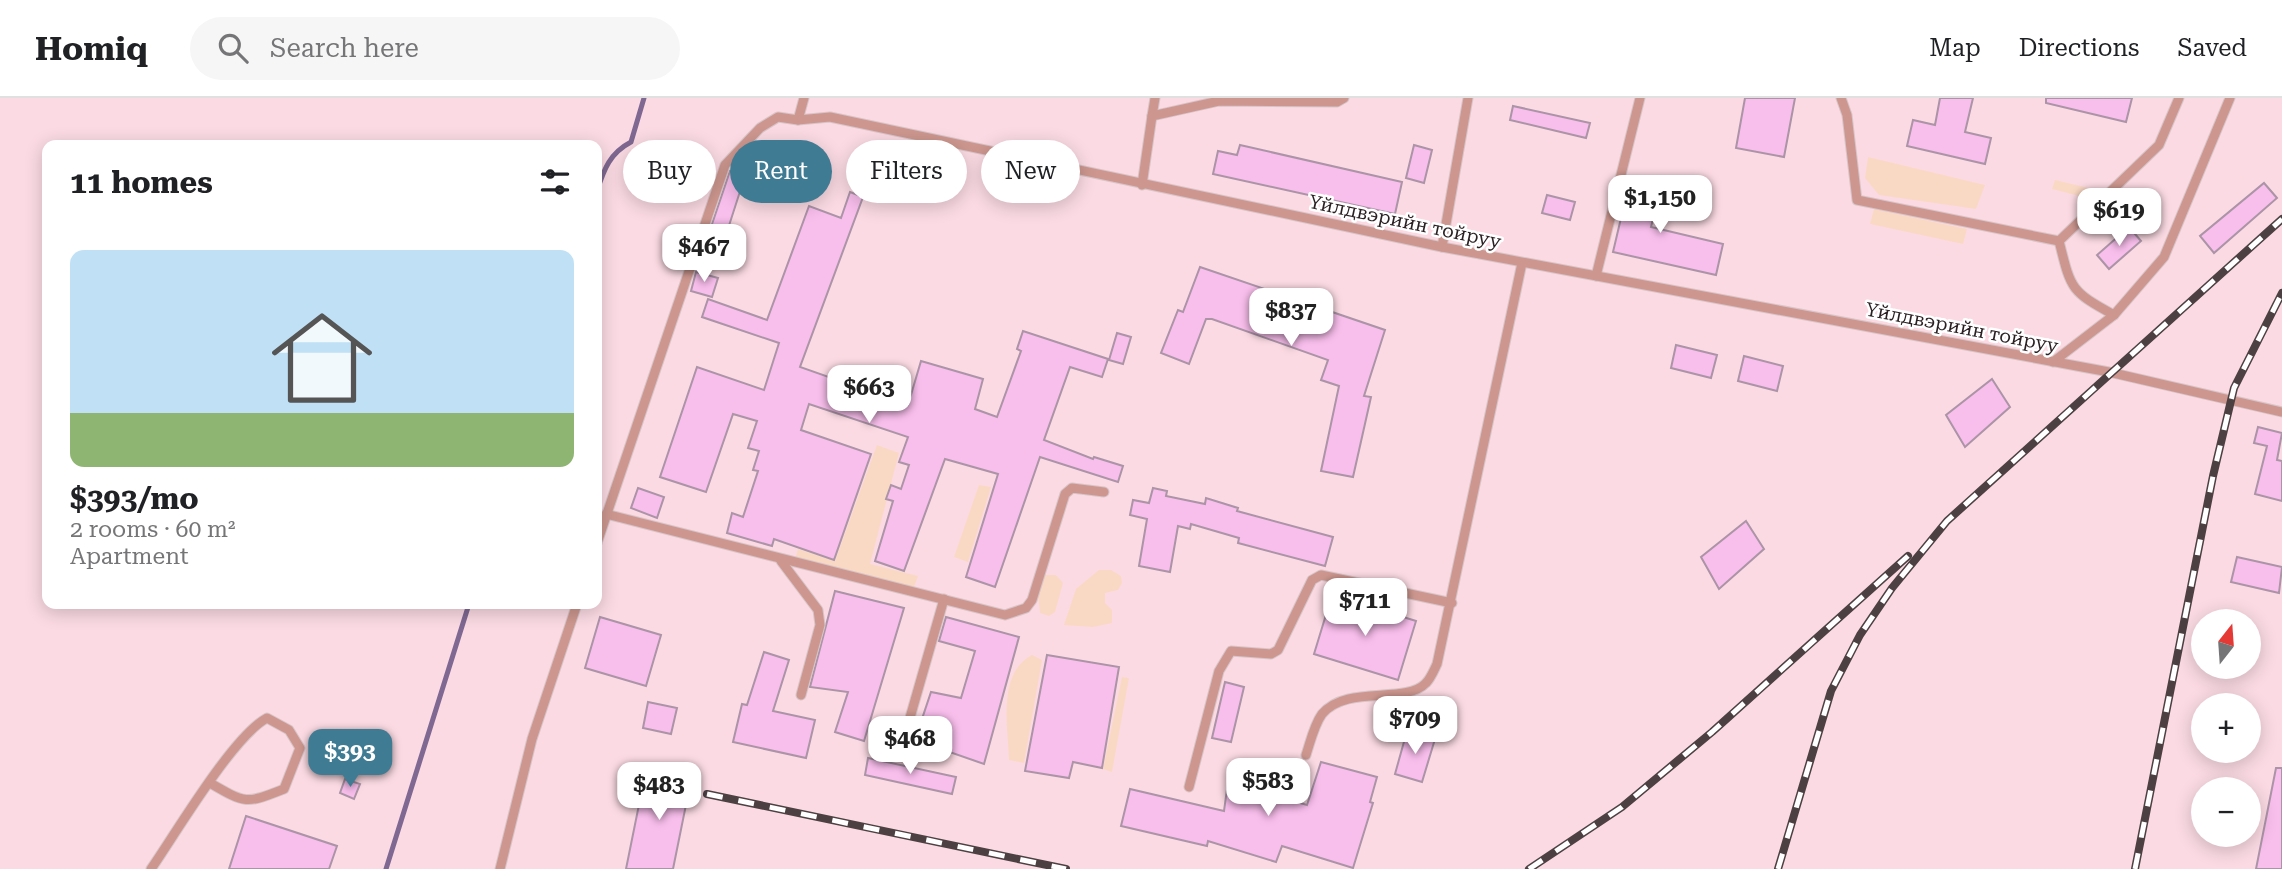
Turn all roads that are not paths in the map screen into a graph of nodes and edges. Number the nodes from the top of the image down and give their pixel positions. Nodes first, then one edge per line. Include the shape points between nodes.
1 (804, 98) edge
2 (1155, 98) edge
3 (1344, 98) edge
4 (1468, 98) edge
5 (1640, 98) edge
6 (1841, 98) edge
7 (2179, 98) edge
8 (2230, 98) edge
9 (1152, 116) junction
10 (797, 120) junction
11 (1142, 185) junction
12 (2059, 241) junction
13 (1442, 247) junction
14 (1522, 263) junction
15 (1596, 276) junction
16 (2114, 315) junction
17 (2053, 362) junction
18 (2282, 412) edge
19 (1104, 492) dead end
20 (606, 514) junction
21 (602, 527) edge
22 (781, 561) junction
23 (944, 599) junction
24 (1452, 604) junction
25 (575, 609) edge
26 (801, 695) dead end
27 (905, 735) dead end
28 (1306, 755) dead end
29 (210, 783) junction
30 (1189, 787) dead end
31 (151, 869) edge
32 (500, 869) edge

1 - 10 lane
2 - 9 lane
3 - 9 lane via 1337,102 1219,101
4 - 13 lane
5 - 15 lane
6 - 12 lane via 1857,200
7 - 12 lane via 2159,145
8 - 16 lane via 2164,257
9 - 11 lane
10 - 11 lane, Үйлдвэрийн тойруу via 830,117
10 - 20 lane, Үйлдвэрийн тойруу via 778,117 760,128 725,165
11 - 13 lane, Үйлдвэрийн тойруу
12 - 16 lane via 2079,296
13 - 14 lane, Үйлдвэрийн тойруу
14 - 15 lane, Үйлдвэрийн тойруу
14 - 24 lane
15 - 17 lane, Үйлдвэрийн тойруу
16 - 17 lane
17 - 18 lane, Үйлдвэрийн тойруу
19 - 23 lane via 1072,488 1065,494 1026,608 1006,614
20 - 21 lane, Үйлдвэрийн тойруу
20 - 22 lane
22 - 23 lane
22 - 26 lane via 818,610 820,625
23 - 27 lane
24 - 28 lane via 1437,664 1426,683 1415,690 1347,699 1331,706 1320,716
24 - 30 lane via 1321,575 1312,580 1278,650 1271,654 1231,651 1219,671
25 - 32 lane via 532,739
29 - 29 lane via 253,726 267,718 289,730 300,748 284,789 252,802
29 - 31 lane

